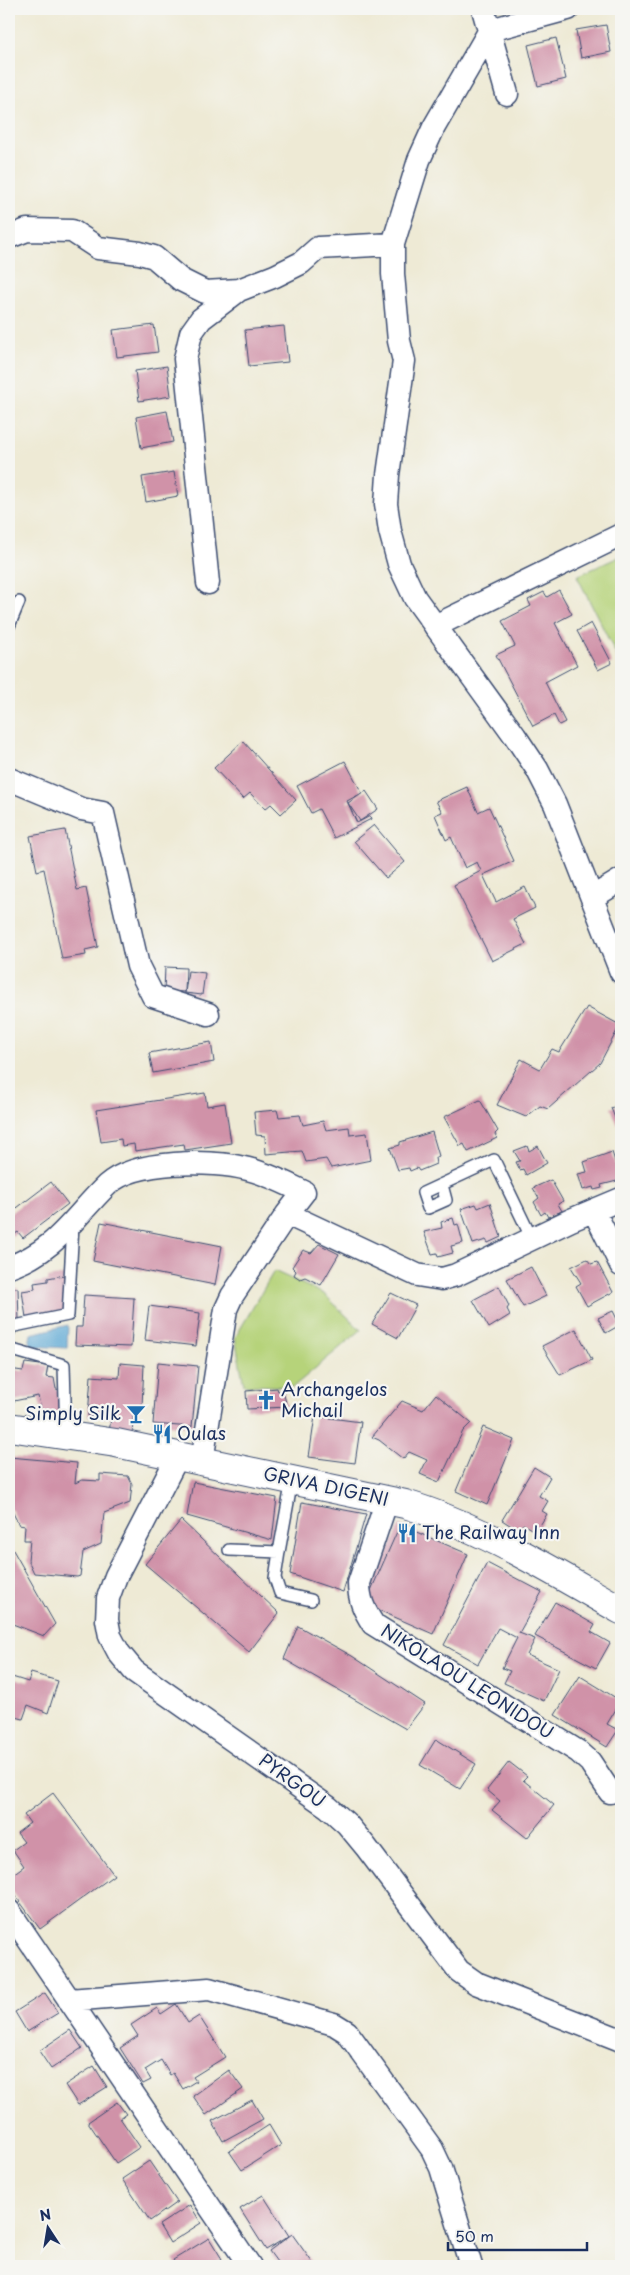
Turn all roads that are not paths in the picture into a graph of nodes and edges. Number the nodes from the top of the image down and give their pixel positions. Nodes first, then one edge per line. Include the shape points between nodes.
1 (568, 9) edge
2 (486, 19) edge
3 (507, 94) dead end
4 (9, 237) edge
5 (393, 244) junction
6 (239, 290) junction
7 (621, 535) edge
8 (208, 583) dead end
9 (19, 602) dead end
10 (9, 626) edge
11 (434, 626) junction
12 (9, 779) edge
13 (621, 880) edge
14 (593, 897) junction
15 (621, 972) edge
16 (208, 1014) dead end
17 (442, 1185) dead end
18 (621, 1200) edge
19 (594, 1211) junction
20 (287, 1214) junction
21 (73, 1223) junction
22 (532, 1239) junction
23 (621, 1265) edge
24 (9, 1267) edge
25 (9, 1332) edge
26 (9, 1349) edge
27 (9, 1427) edge
28 (66, 1435) junction
29 (190, 1459) junction
30 (292, 1480) junction
31 (387, 1500) junction
32 (229, 1550) dead end
33 (279, 1552) junction
34 (311, 1600) dead end
35 (621, 1610) edge
36 (610, 1792) dead end
37 (9, 1912) edge
38 (69, 2000) junction
39 (621, 2040) edge
40 (250, 2266) edge
41 (471, 2266) edge

1 - 2 street
2 - 3 street
2 - 5 street via 419,160
4 - 6 street via 27,230 72,231 98,248 154,257 181,280 205,292
5 - 6 street via 318,248 301,263
5 - 11 street via 399,341 404,362 386,504 399,564 415,598
6 - 8 street via 201,319 191,333 185,359
7 - 11 street
9 - 10 lane
11 - 14 street via 537,769
12 - 16 street via 81,809 103,813 138,966 154,996
13 - 14 street
14 - 15 street
17 - 22 lane via 494,1160
18 - 19 street
19 - 22 street
19 - 23 street
20 - 21 street, PYRGOU via 304,1192 273,1176 246,1168 191,1164 157,1166 120,1176 108,1184
20 - 22 street via 429,1278 456,1275
20 - 29 street, PYRGOU via 226,1309
21 - 24 street via 45,1250 26,1262
21 - 25 lane via 68,1315 10,1327
26 - 28 lane via 64,1365
27 - 28 main road, GRIVA DIGENI
28 - 29 main road, GRIVA DIGENI
29 - 30 main road, GRIVA DIGENI
29 - 39 street, PYRGOU via 116,1576 108,1598 107,1620 110,1636 119,1653 134,1671 302,1787 334,1813 366,1847 459,1972 476,1983
30 - 31 main road, GRIVA DIGENI
30 - 33 lane
31 - 35 main road, GRIVA DIGENI via 472,1529
31 - 36 street, NIKOLAOU LEONIDOU via 359,1583 364,1610 374,1624 579,1752 590,1762
32 - 33 lane
33 - 34 lane via 274,1578 280,1593
37 - 38 street
38 - 40 street
38 - 41 street via 209,1989 334,2024 347,2032 432,2149 441,2168

